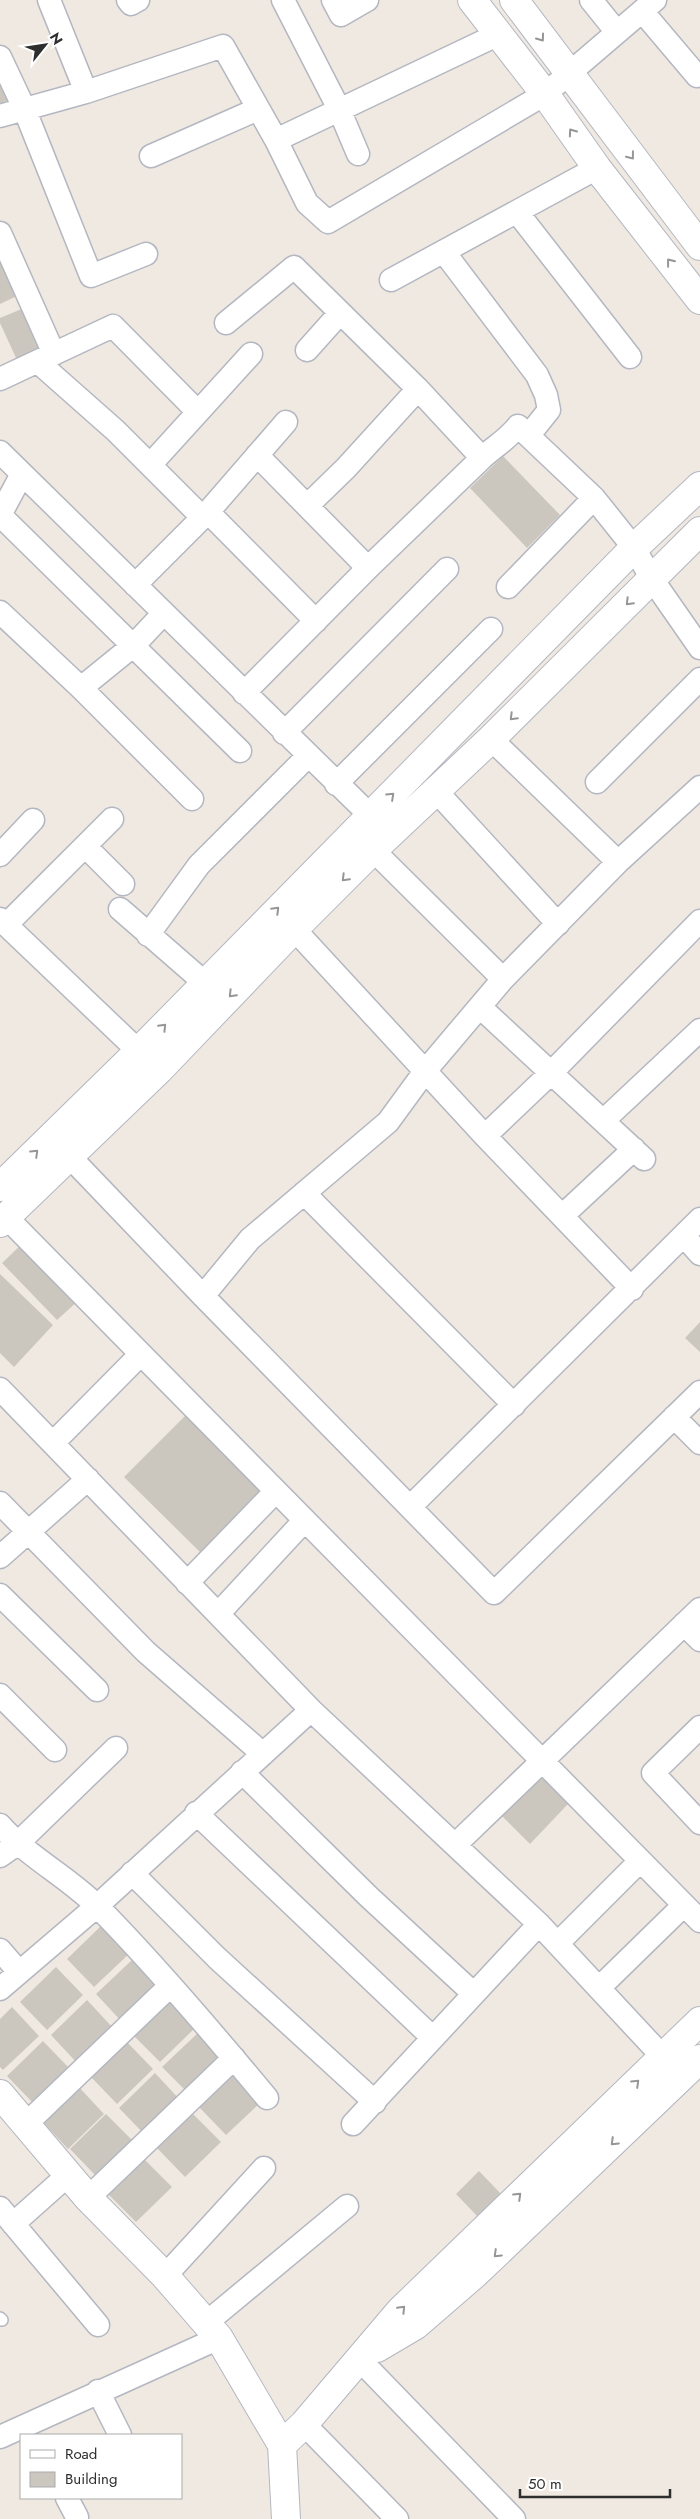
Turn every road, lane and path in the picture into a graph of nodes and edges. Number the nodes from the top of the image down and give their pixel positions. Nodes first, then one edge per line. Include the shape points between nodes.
1 (49, 0) edge
2 (128, 0) edge
3 (138, 0) edge
4 (283, 0) edge
5 (333, 0) edge
6 (367, 0) edge
7 (472, 0) edge
8 (514, 0) edge
9 (591, 0) edge
10 (648, 6) edge
11 (616, 31) junction
12 (499, 34) junction
13 (0, 56) edge
14 (569, 75) junction
15 (697, 76) dead end
16 (86, 92) junction
17 (545, 94) junction
18 (24, 108) junction
19 (258, 109) junction
20 (339, 109) junction
21 (0, 116) edge
22 (276, 140) junction
23 (358, 154) dead end
24 (151, 156) dead end
25 (597, 168) junction
26 (517, 212) junction
27 (0, 233) edge
28 (700, 246) edge
29 (444, 252) junction
30 (146, 254) dead end
31 (391, 280) dead end
32 (700, 300) edge
33 (340, 313) junction
34 (226, 324) dead end
35 (307, 350) dead end
36 (251, 354) dead end
37 (630, 357) dead end
38 (46, 358) junction
39 (0, 379) edge
40 (418, 389) junction
41 (197, 411) junction
42 (286, 422) dead end
43 (528, 435) junction
44 (0, 452) edge
45 (257, 455) junction
46 (482, 458) junction
47 (150, 465) junction
48 (22, 474) junction
49 (700, 486) edge
50 (594, 498) junction
51 (307, 506) junction
52 (0, 515) edge
53 (205, 515) junction
54 (700, 530) edge
55 (634, 548) junction
56 (368, 568) junction
57 (447, 569) dead end
58 (652, 579) junction
59 (135, 585) junction
60 (508, 587) dead end
61 (0, 612) edge
62 (163, 614) junction
63 (316, 621) junction
64 (491, 629) dead end
65 (134, 646) junction
66 (700, 648) edge
67 (700, 679) edge
68 (81, 688) junction
69 (244, 693) junction
70 (284, 733) junction
71 (491, 739) junction
72 (240, 751) dead end
73 (308, 756) junction
74 (597, 782) dead end
75 (336, 784) junction
76 (700, 787) edge
77 (437, 792) junction
78 (192, 799) dead end
79 (371, 815) junction
80 (112, 819) dead end
81 (33, 820) dead end
82 (381, 843) junction
83 (85, 846) junction
84 (0, 855) edge
85 (618, 862) junction
86 (123, 884) dead end
87 (120, 909) dead end
88 (700, 920) edge
89 (3, 922) edge
90 (558, 924) junction
91 (294, 929) junction
92 (148, 935) junction
93 (503, 979) junction
94 (204, 983) junction
95 (480, 1007) junction
96 (700, 1030) edge
97 (139, 1051) junction
98 (159, 1070) junction
99 (426, 1070) junction
100 (551, 1073) junction
101 (603, 1120) junction
102 (485, 1136) junction
103 (70, 1157) junction
104 (0, 1187) edge
105 (304, 1194) junction
106 (562, 1216) junction
107 (3, 1220) edge
108 (700, 1220) edge
109 (684, 1236) junction
110 (700, 1254) edge
111 (632, 1289) junction
112 (203, 1296) junction
113 (140, 1356) junction
114 (0, 1389) edge
115 (700, 1392) edge
116 (514, 1405) junction
117 (674, 1417) junction
118 (700, 1443) edge
119 (53, 1444) junction
120 (88, 1479) junction
121 (275, 1492) junction
122 (0, 1503) edge
123 (410, 1507) junction
124 (304, 1521) junction
125 (28, 1532) junction
126 (0, 1558) edge
127 (187, 1582) junction
128 (0, 1595) edge
129 (700, 1609) edge
130 (218, 1614) junction
131 (692, 1632) edge
132 (97, 1690) dead end
133 (0, 1695) edge
134 (311, 1710) junction
135 (700, 1728) edge
136 (116, 1748) dead end
137 (55, 1750) dead end
138 (263, 1754) junction
139 (542, 1762) junction
140 (242, 1772) junction
141 (196, 1814) junction
142 (700, 1823) edge
143 (0, 1825) edge
144 (455, 1845) junction
145 (8, 1850) edge
146 (640, 1861) junction
147 (132, 1873) junction
148 (684, 1904) junction
149 (97, 1906) junction
150 (700, 1920) edge
151 (539, 1924) junction
152 (558, 1943) junction
153 (0, 1950) edge
154 (19, 1972) junction
155 (170, 1986) junction
156 (600, 1987) junction
157 (0, 1989) edge
158 (474, 1994) junction
159 (700, 2021) edge
160 (433, 2038) junction
161 (663, 2056) junction
162 (234, 2058) junction
163 (691, 2068) edge
164 (0, 2094) edge
165 (267, 2098) dead end
166 (375, 2102) junction
167 (26, 2124) junction
168 (353, 2124) dead end
169 (264, 2168) dead end
170 (68, 2175) junction
171 (88, 2198) junction
172 (347, 2206) dead end
173 (6, 2216) edge
174 (165, 2276) junction
175 (98, 2325) dead end
176 (213, 2330) junction
177 (359, 2359) junction
178 (98, 2391) junction
179 (304, 2424) junction
180 (30, 2430) edge
181 (120, 2434) edge
182 (0, 2437) edge
183 (282, 2445) junction
184 (394, 2518) edge
185 (286, 2519) edge
186 (514, 2519) edge

1 - 16 street
2 - 3 street via 130,4
4 - 20 street
5 - 6 street via 341,15
7 - 12 street
8 -> 14 street
9 - 11 street
10 - 11 street
10 - 15 street
11 - 14 street
12 - 17 street
12 - 20 street
13 - 18 street
14 - 17 street
14 -> 28 street
16 - 18 street
16 - 19 street via 223,46
17 - 22 street via 328,222 307,203
25 -> 17 street
18 - 21 street
18 - 30 street via 91,276
19 - 22 street
19 - 24 street
20 - 22 street
20 - 23 street
25 - 26 street
32 -> 25 street
26 - 29 street
26 - 37 street
27 - 38 street
29 - 31 street
29 - 43 street via 538,375 550,410
33 - 34 street via 294,267
33 - 35 street
33 - 40 street
36 - 41 street
38 - 39 street
38 - 41 street via 113,326
38 - 47 street via 79,396
40 - 46 street
40 - 51 street
41 - 47 street
42 - 45 street
43 - 46 street via 518,426
43 - 50 street
44 - 48 street
45 - 51 street
45 - 53 street
46 - 56 street
47 - 53 street
48 - 52 street
48 - 59 street
49 - 55 street
50 - 55 street
50 - 60 street
51 - 56 street
52 - 65 street
53 - 59 street
53 - 63 street
54 - 58 street
55 - 58 street
79 -> 55 street via 408,781
56 - 63 street
57 - 70 street
58 - 66 street
58 -> 71 street
59 - 62 street
61 - 68 street
62 - 65 street
62 - 69 street
63 - 69 street
64 - 75 street
65 - 68 street
65 - 72 street
67 - 74 street
68 - 78 street
69 - 70 street
70 - 73 street
71 - 77 street
71 - 85 street
73 - 75 street
73 - 92 street via 198,865
75 - 79 street
76 - 85 street
77 - 82 street
77 - 90 street
79 - 82 street
94 -> 79 street
80 - 83 street
81 - 84 street
82 -> 91 street
82 - 93 street
83 - 86 street
83 - 89 street
85 - 90 street
87 - 92 street
88 - 100 street
89 - 97 street
90 - 93 street
91 -> 98 street
91 - 99 street
92 - 94 street
93 - 95 street
97 -> 94 street
95 - 99 street
95 - 100 street
96 - 101 street
97 - 98 street
104 -> 97 street
98 - 103 street
99 - 102 street
99 - 105 street via 388,1122
100 - 101 street
100 - 102 street
101 - 106 street via 639,1154
102 - 106 street
103 - 107 street
103 - 112 street
105 - 112 street via 250,1239
105 - 116 street
106 - 111 street
107 - 113 street
108 - 109 street
109 - 110 street
109 - 111 street
111 - 116 street
112 - 123 street
113 - 119 street
113 - 121 street
114 - 119 street
115 - 117 street
116 - 123 street
117 - 118 street
117 - 123 street via 494,1593
119 - 120 street
120 - 125 street
120 - 127 street
121 - 124 street
121 - 127 street
122 - 125 street
124 - 130 street
124 - 139 street
125 - 126 street
125 - 138 street via 146,1652
127 - 130 street
128 - 132 street
129 - 131 street
130 - 134 street
131 - 139 street
133 - 137 street
134 - 138 street
134 - 144 street
135 - 142 street via 653,1774
136 - 145 street
138 - 140 street
139 - 144 street
139 - 146 street
140 - 141 street
140 - 158 street via 369,1897
141 - 147 street
141 - 160 street
143 - 145 street
144 - 151 street
145 - 149 street
146 - 148 street
146 - 152 street
147 - 149 street
147 - 166 street via 217,1958
148 - 150 street
148 - 156 street
149 - 154 street
149 - 155 street
151 - 152 street
151 - 158 street
152 - 156 street
153 - 154 street
154 - 157 street
155 - 162 street
155 - 167 street
156 - 161 street
158 - 160 street
159 - 161 street
160 - 166 street
161 - 163 street
177 -> 161 street via 400,2311
162 - 165 street
162 - 171 street
163 -> 177 street via 476,2273 416,2325
164 - 167 street
166 - 168 street
167 - 170 street
169 - 174 street
170 - 171 street
170 - 173 street
171 - 174 street
172 - 176 street
173 - 175 street
174 - 176 street
176 - 178 street
176 - 183 street
177 - 179 street
177 - 186 street
178 - 180 street
178 - 181 street
179 - 183 street
179 - 184 street
180 - 182 street
183 - 185 street

